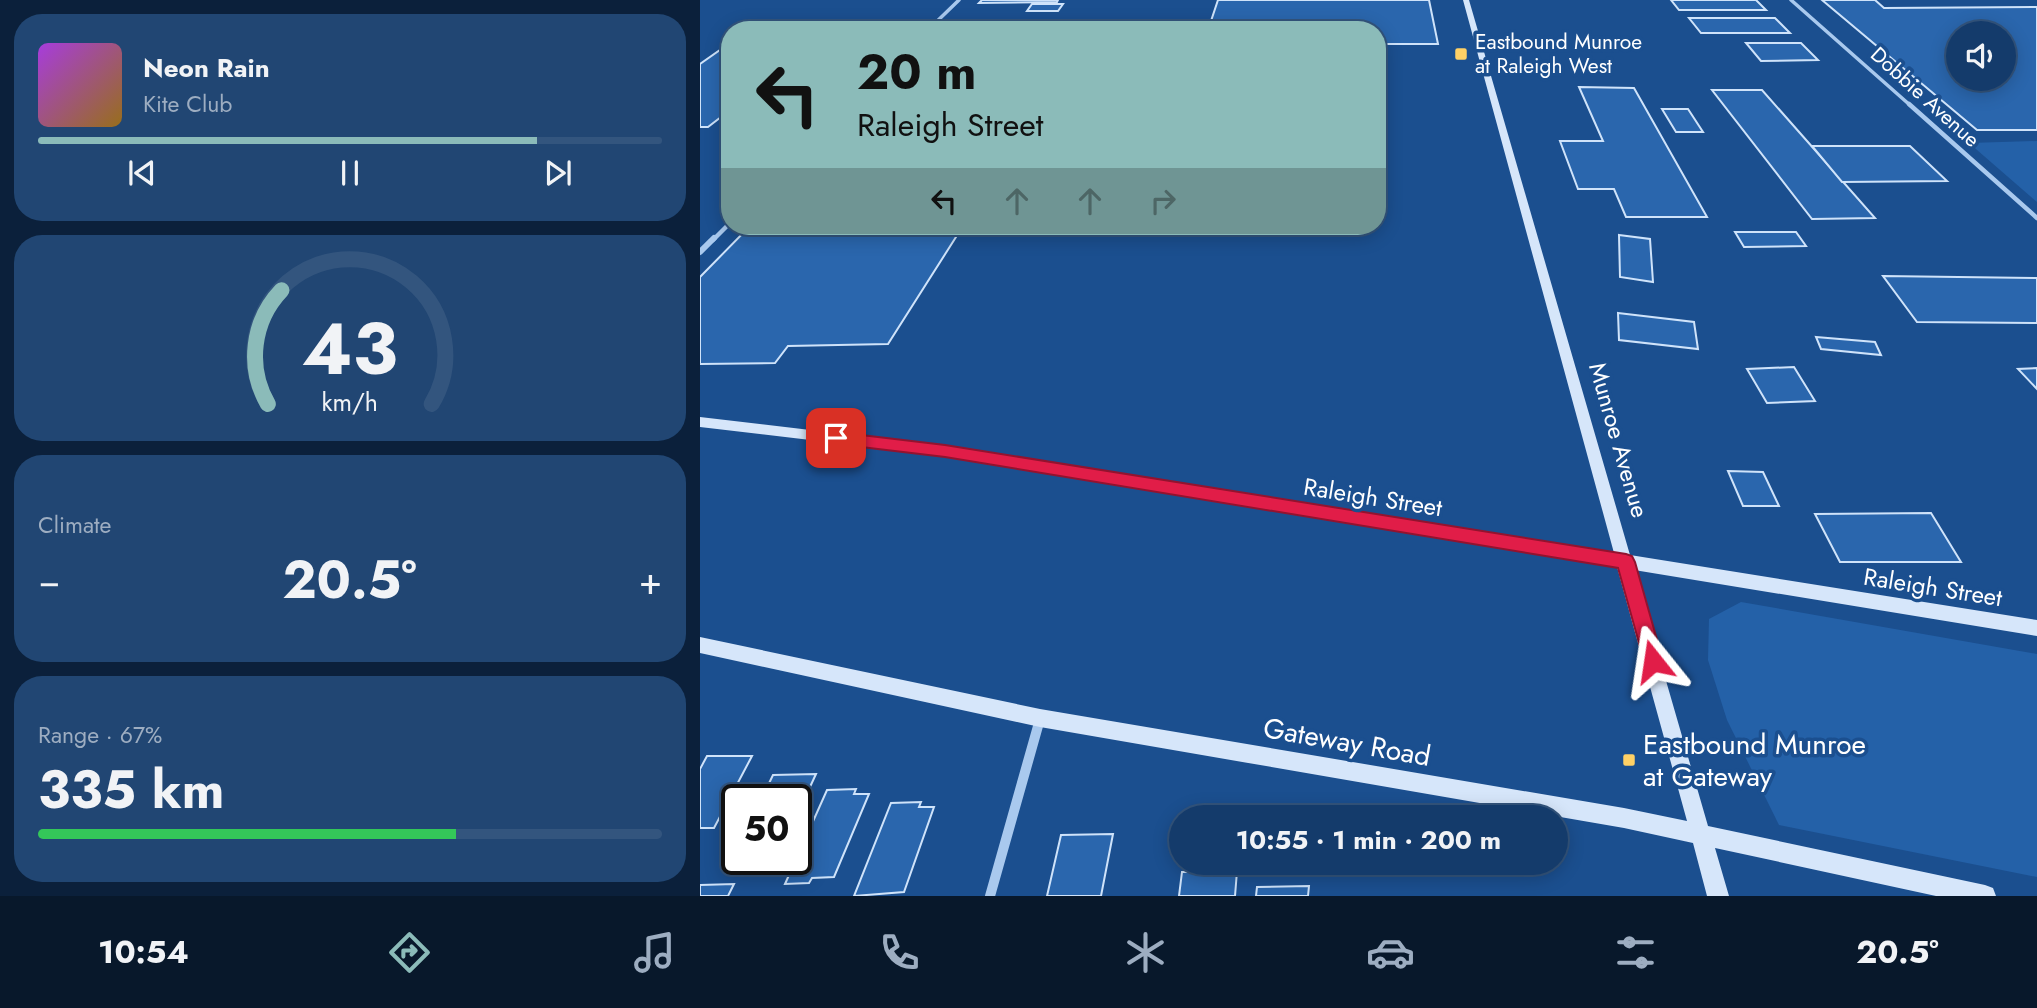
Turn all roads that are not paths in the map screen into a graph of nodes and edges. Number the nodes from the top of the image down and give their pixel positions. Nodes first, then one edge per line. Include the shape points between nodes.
1 (959, 0) edge
2 (1466, 0) edge
3 (1791, 0) edge
4 (937, 21) edge
5 (2037, 218) edge
6 (721, 232) edge
7 (700, 252) edge
8 (700, 422) edge
9 (1626, 562) junction
10 (2037, 628) edge
11 (700, 645) edge
12 (1040, 718) junction
13 (1701, 836) junction
14 (990, 896) edge
15 (1718, 896) edge
16 (1985, 896) edge

1 - 4 street
2 - 9 street, Munroe Avenue
3 - 5 street, Dobbie Avenue
6 - 7 street
8 - 9 street, Raleigh Street via 945,451
9 - 10 street, Raleigh Street
9 - 13 street, Munroe Avenue
11 - 12 street, Gateway Road
12 - 13 street, Gateway Road via 1624,818
12 - 14 street
13 - 15 street, Munroe Avenue
13 - 16 street, Gateway Road

